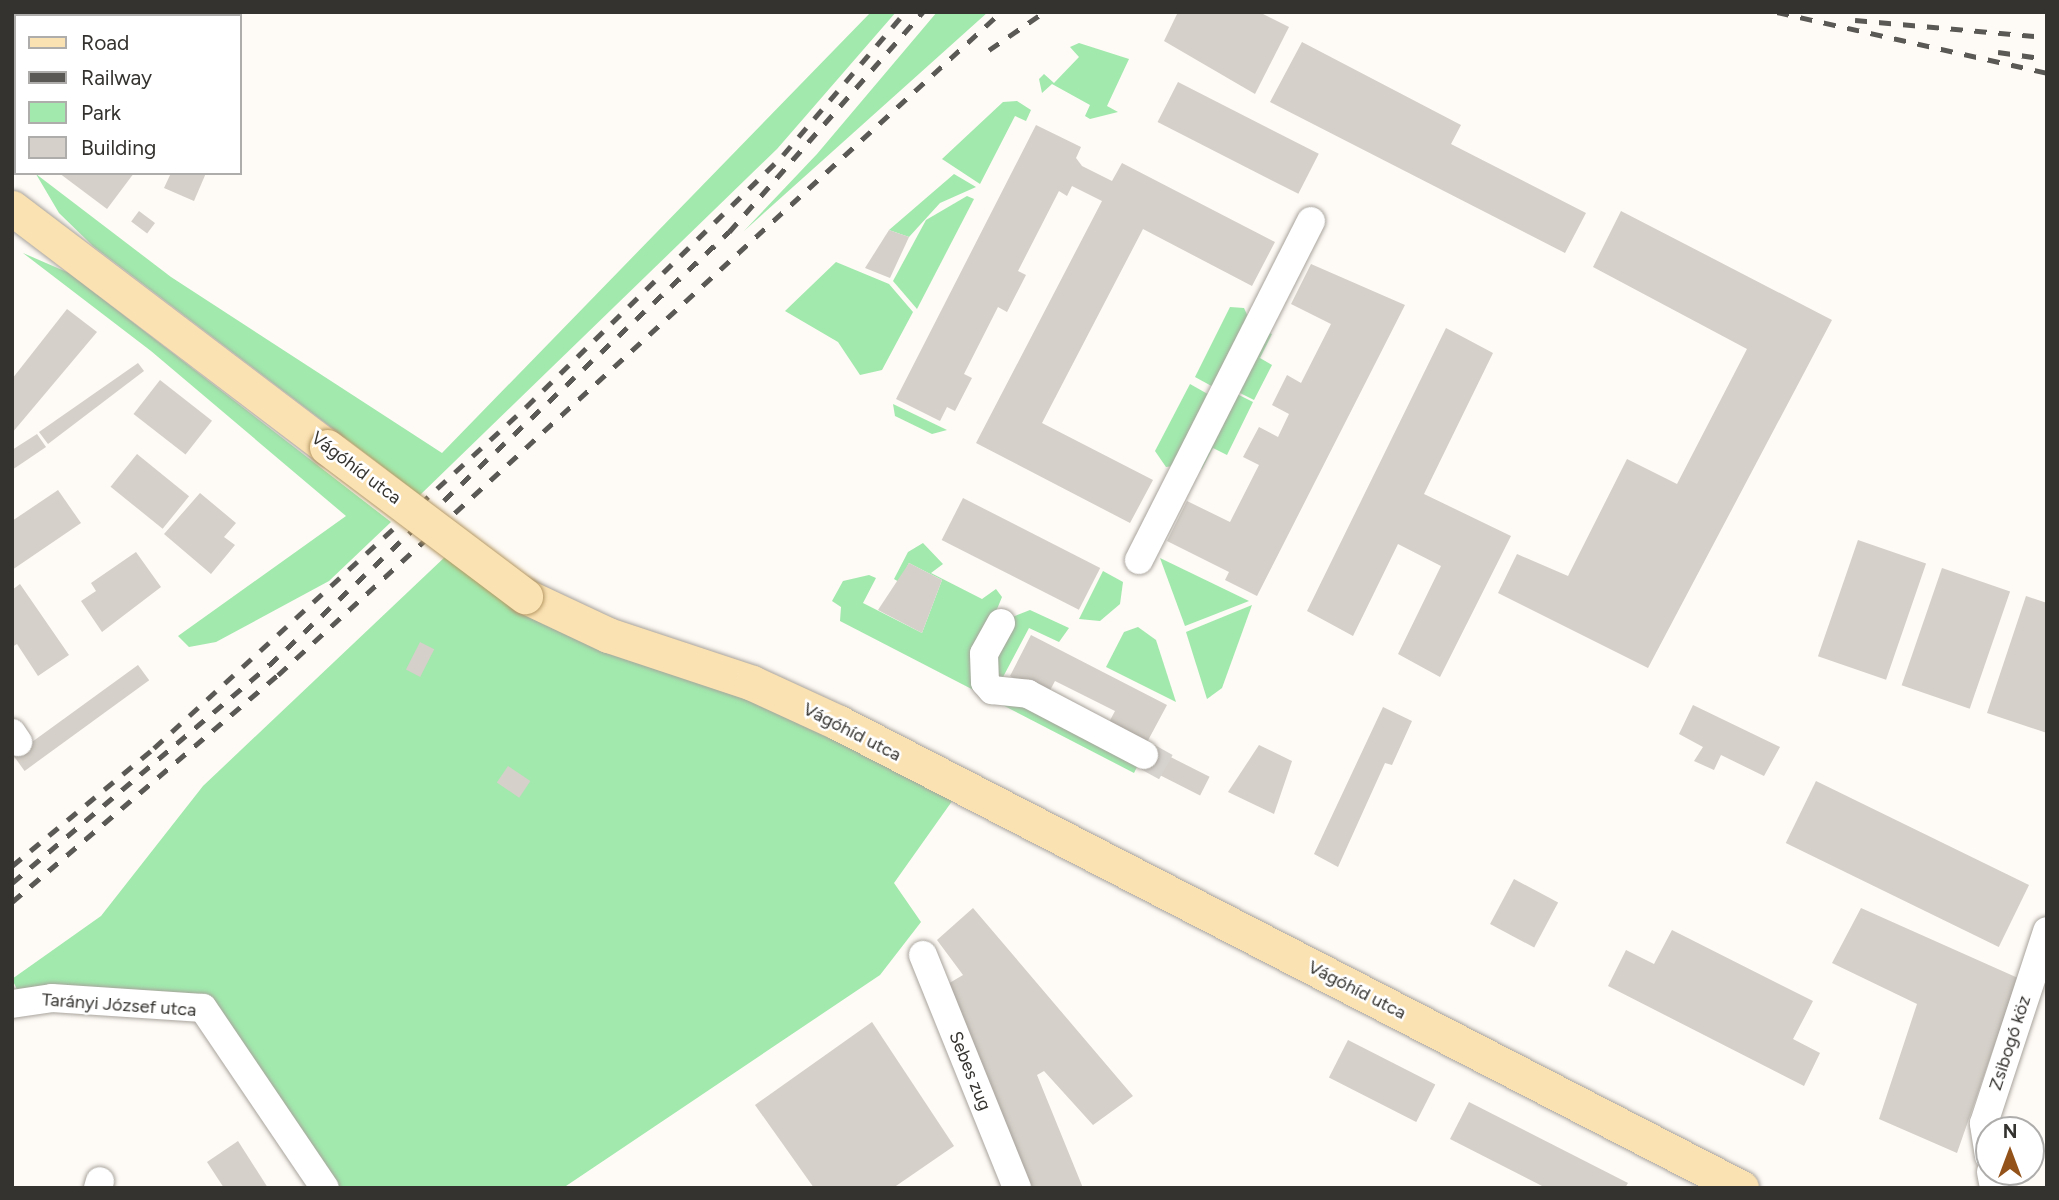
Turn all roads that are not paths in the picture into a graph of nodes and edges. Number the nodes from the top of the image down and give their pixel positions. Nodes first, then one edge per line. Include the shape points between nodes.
1 (12, 208) edge
2 (1311, 221) dead end
3 (1139, 560) dead end
4 (1001, 623) dead end
5 (1144, 755) tunnel mouth
6 (2047, 931) edge
7 (923, 955) dead end
8 (12, 1004) edge
9 (1986, 1116) edge
10 (325, 1188) edge
11 (1017, 1188) edge
12 (1741, 1188) edge

1 - 12 main road, Vágóhíd utca, bridge via 525,596 608,635 752,683 839,723
2 - 3 street
4 - 5 street via 984,654 985,682 992,690 1028,694
6 - 9 street, Zsibogó köz
7 - 11 street, Sebes zug
8 - 10 street, Tarányi József utca via 52,998 203,1008

